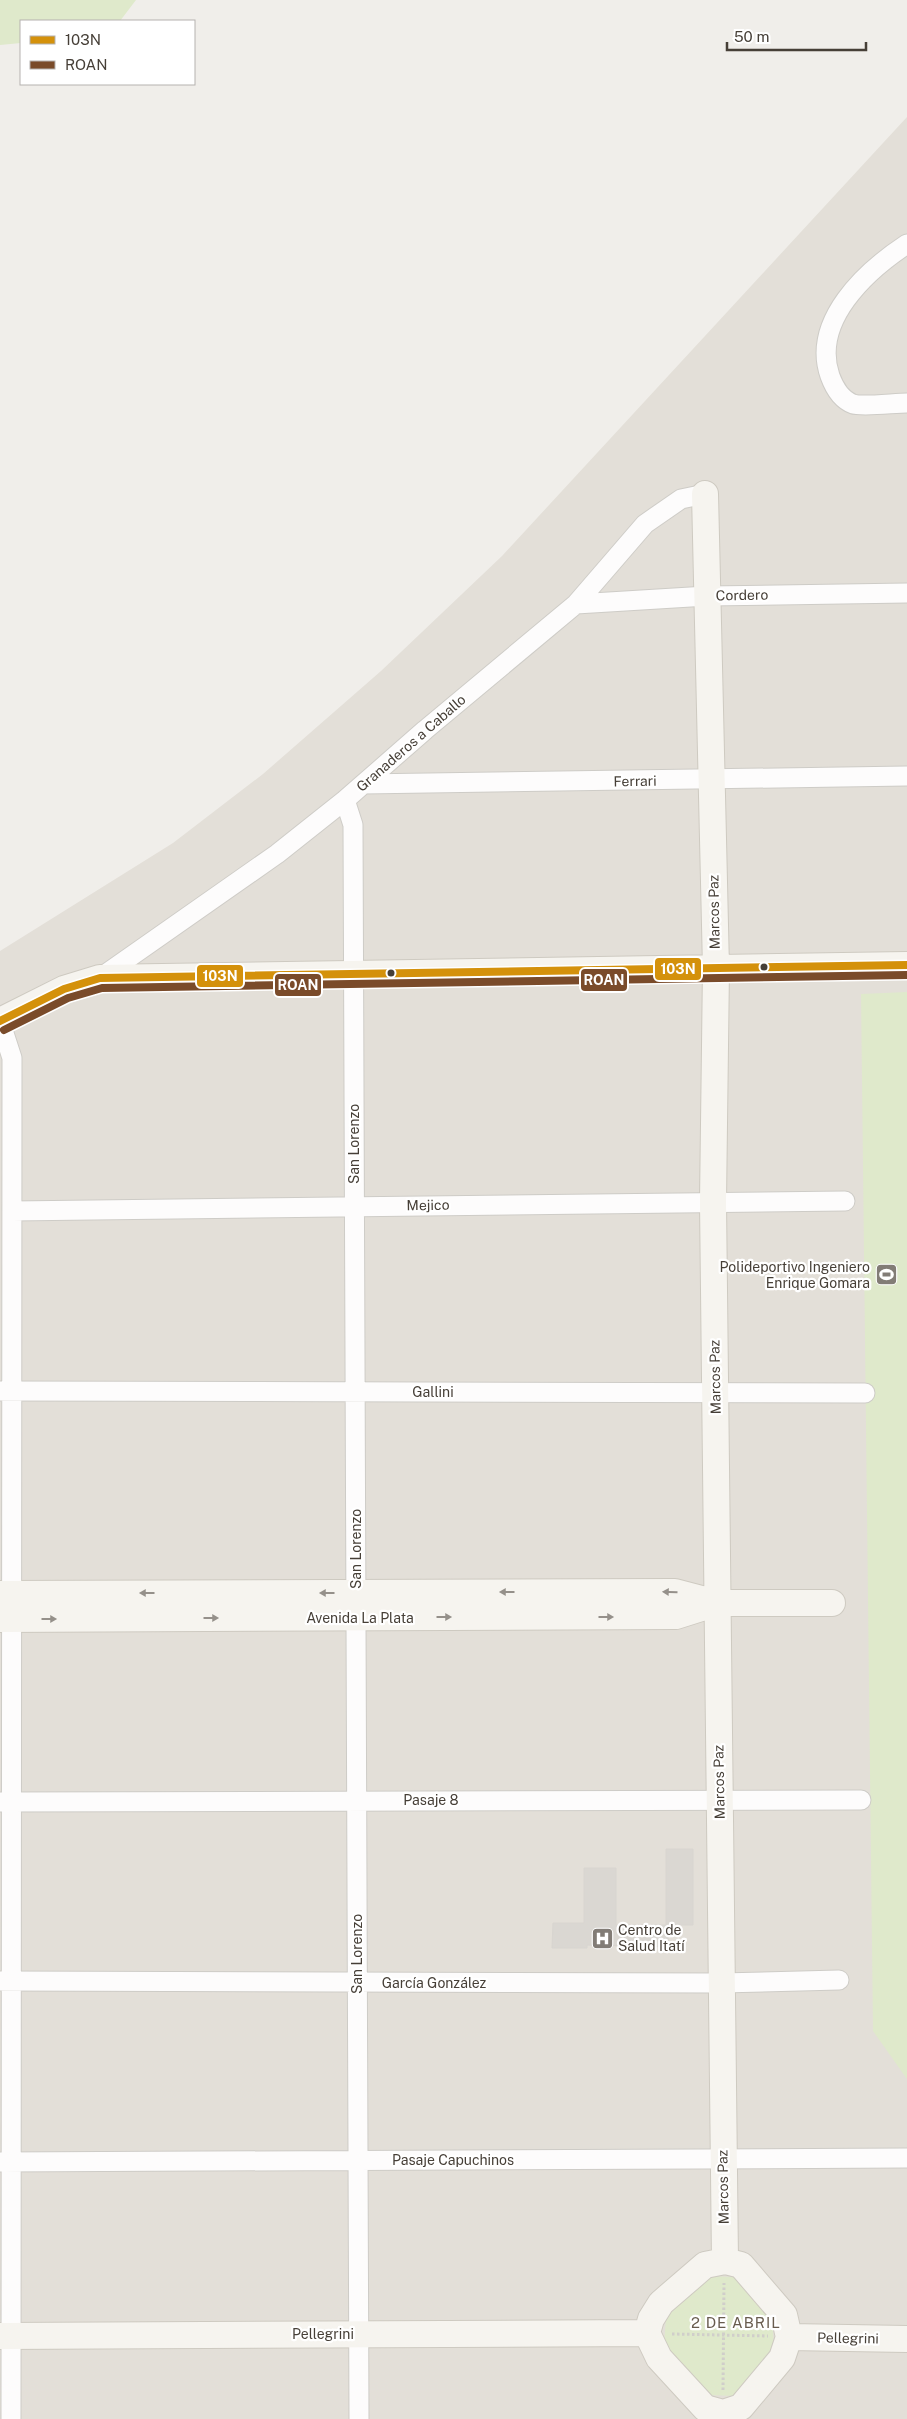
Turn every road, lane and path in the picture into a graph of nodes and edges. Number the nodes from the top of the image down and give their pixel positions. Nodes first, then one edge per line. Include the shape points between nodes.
1 (907, 244) edge
2 (907, 403) edge
3 (705, 494) joint
4 (907, 593) edge
5 (707, 596) junction
6 (576, 604) junction
7 (907, 776) edge
8 (712, 779) junction
9 (363, 784) junction
10 (345, 800) junction
11 (907, 965) edge
12 (716, 968) junction
13 (353, 973) junction
14 (100, 978) junction
15 (0, 1021) edge
16 (844, 1201) dead end
17 (713, 1202) junction
18 (354, 1206) junction
19 (12, 1211) junction
20 (6, 1391) edge
21 (355, 1392) junction
22 (715, 1393) junction
23 (865, 1393) dead end
24 (6, 1594) edge
25 (717, 1603) junction
26 (832, 1603) dead end
27 (356, 1605) junction
28 (6, 1619) edge
29 (356, 1800) junction
30 (719, 1800) junction
31 (861, 1800) dead end
32 (6, 1802) edge
33 (839, 1980) dead end
34 (6, 1981) edge
35 (358, 1982) junction
36 (721, 1983) junction
37 (907, 2158) edge
38 (723, 2159) junction
39 (358, 2161) junction
40 (5, 2162) edge
41 (724, 2261) junction
42 (647, 2333) junction
43 (359, 2334) junction
44 (724, 2335) junction
45 (5, 2336) edge
46 (789, 2337) junction
47 (907, 2340) edge
48 (723, 2416) edge
49 (11, 2419) edge
50 (359, 2419) edge

1 - 2 street via 848,294 827,333 826,365 834,390 854,404
3 - 5 street, Marcos Paz
3 - 6 street, Granaderos a Caballo via 681,499 645,524
4 - 5 street, Cordero
5 - 6 street, Cordero
5 - 8 street, Marcos Paz
6 - 9 street, Granaderos a Caballo
7 - 8 street, Ferrari
8 - 9 street, Ferrari
8 - 12 street, Marcos Paz
9 - 10 street, Granaderos a Caballo
10 - 13 street, San Lorenzo via 352,825
10 - 14 street, Granaderos a Caballo via 277,854
11 - 12 street
12 - 13 street
12 - 17 street, Marcos Paz
13 - 14 street
13 - 18 street, San Lorenzo
14 - 15 street via 64,989
15 - 19 street via 12,1058
16 - 17 street, Mejico
17 - 18 street, Mejico
17 - 22 street, Marcos Paz
18 - 19 street, Mejico
18 - 21 street, San Lorenzo
19 - 20 street
20 - 21 street, Gallini
20 - 24 street
21 - 22 street, Gallini
21 - 27 street, San Lorenzo
22 - 23 street, Gallini
22 - 25 street, Marcos Paz
27 -> 24 street, Avenida La Plata
24 - 28 street
25 - 26 street, Avenida La Plata
25 - 27 street, Avenida La Plata via 675,1592
25 - 30 street, Marcos Paz
28 -> 27 street, Avenida La Plata
27 - 29 street, San Lorenzo
28 - 32 street
29 - 30 street, Pasaje 8
29 - 32 street, Pasaje 8
29 - 35 street, San Lorenzo
30 - 31 street, Pasaje 8
30 - 36 street, Marcos Paz
32 - 34 street
33 - 36 street, García González
34 - 35 street, García González
34 - 40 street
35 - 36 street, García González
35 - 39 street, San Lorenzo
36 - 38 street, Marcos Paz
37 - 38 street, Pasaje Capuchinos
38 - 39 street, Pasaje Capuchinos
38 - 41 street, Marcos Paz
39 - 40 street, Pasaje Capuchinos
39 - 43 street, San Lorenzo
40 - 45 street
41 - 42 street via 705,2265 661,2303 651,2318
41 - 44 path
41 - 46 street via 741,2265 784,2315
42 - 43 street, Pellegrini
42 - 44 path
42 - 48 street via 659,2358 706,2408
43 - 45 street, Pellegrini
43 - 50 street, San Lorenzo
44 - 46 path
44 - 48 path
45 - 49 street
46 - 47 street, Pellegrini
46 - 48 street via 782,2358 741,2407

